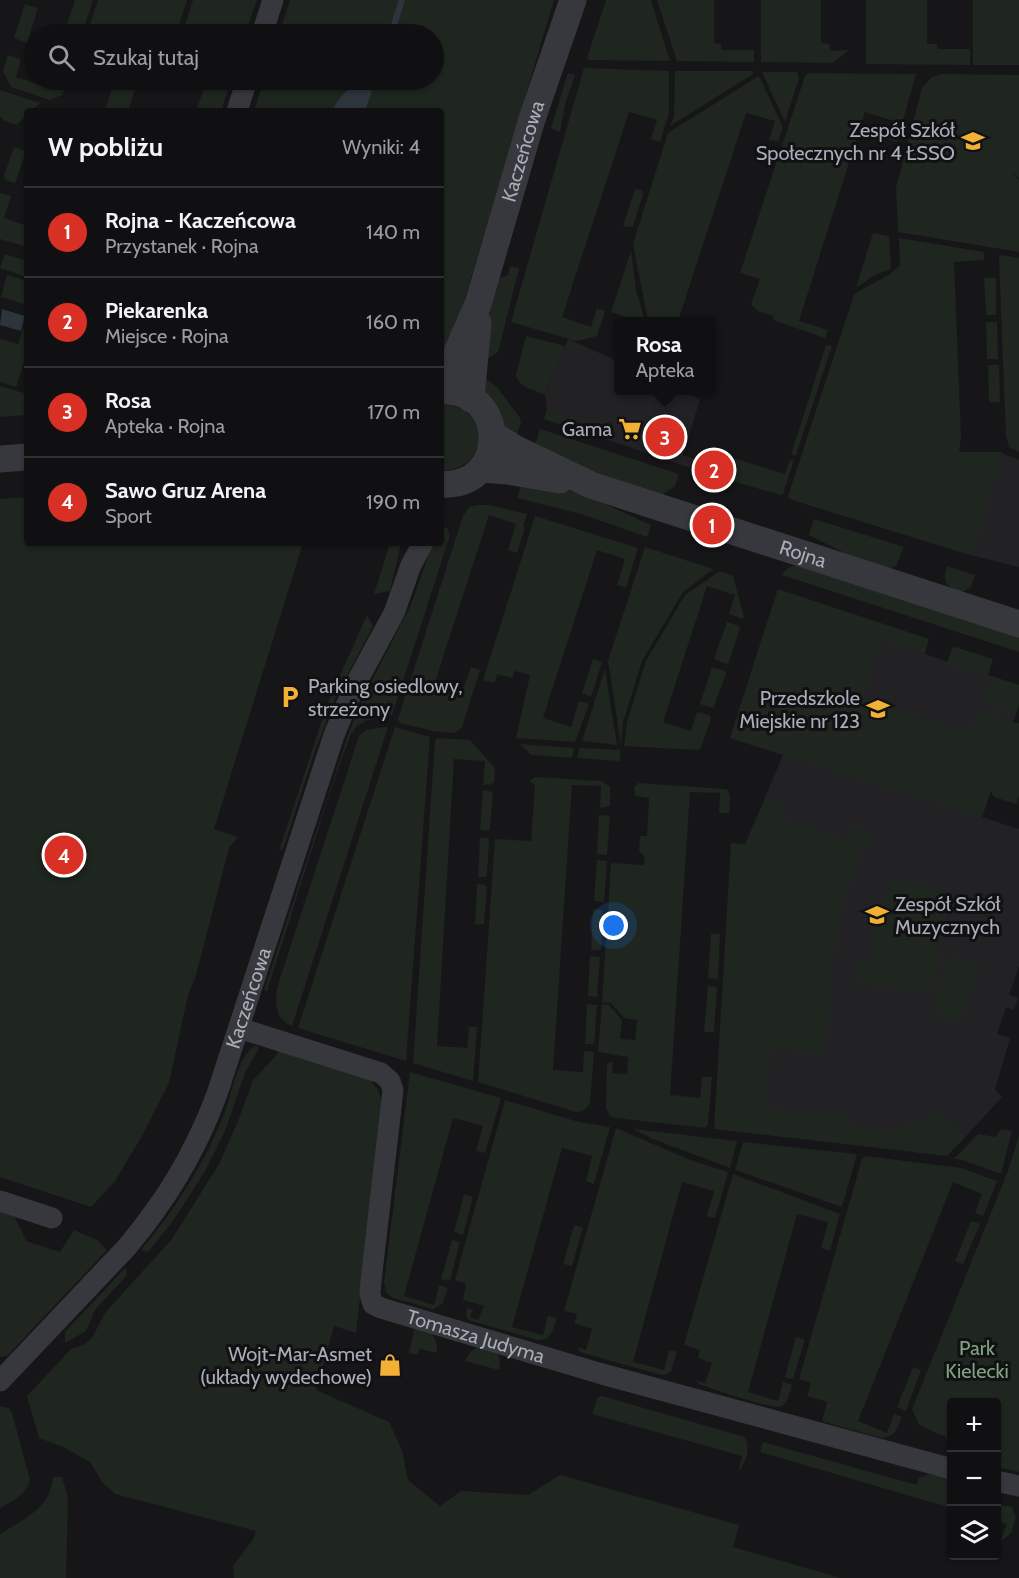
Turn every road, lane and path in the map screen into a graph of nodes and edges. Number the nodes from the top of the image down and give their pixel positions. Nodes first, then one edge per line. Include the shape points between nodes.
1 (273, 0) edge
2 (573, 0) edge
3 (265, 24) edge
4 (244, 90) edge
5 (238, 108) edge
6 (478, 304) junction
7 (444, 383) edge
8 (444, 390) edge
9 (471, 399) junction
10 (493, 435) junction
11 (24, 457) edge
12 (0, 459) edge
13 (481, 468) junction
14 (586, 483) junction
15 (445, 490) edge
16 (412, 546) edge
17 (421, 546) edge
18 (411, 565) junction
19 (1019, 624) edge
20 (239, 1028) junction
21 (0, 1201) edge
22 (52, 1218) dead end
23 (0, 1381) edge
24 (947, 1468) edge
25 (1001, 1481) edge
26 (1019, 1486) edge

1 - 3 street
2 - 6 street, Kaczeńcowa via 532,120
4 - 5 street
6 - 7 street, Kaczeńcowa
6 - 9 street, Kaczeńcowa
8 - 9 street
9 - 10 street via 488,416
10 - 13 street via 490,454
10 - 14 street, Rojna
11 - 12 street
13 - 14 street, Rojna
13 - 15 street
14 - 19 street, Rojna
16 - 18 street, Kaczeńcowa
17 - 18 street, Kaczeńcowa
18 - 20 street, Kaczeńcowa via 394,613 354,687 334,735
20 - 23 street, Kaczeńcowa via 208,1118 166,1198 127,1247
20 - 24 street, Tomasza Judyma via 381,1073 390,1081 393,1090 370,1294 373,1304 613,1377
21 - 22 street
25 - 26 street

